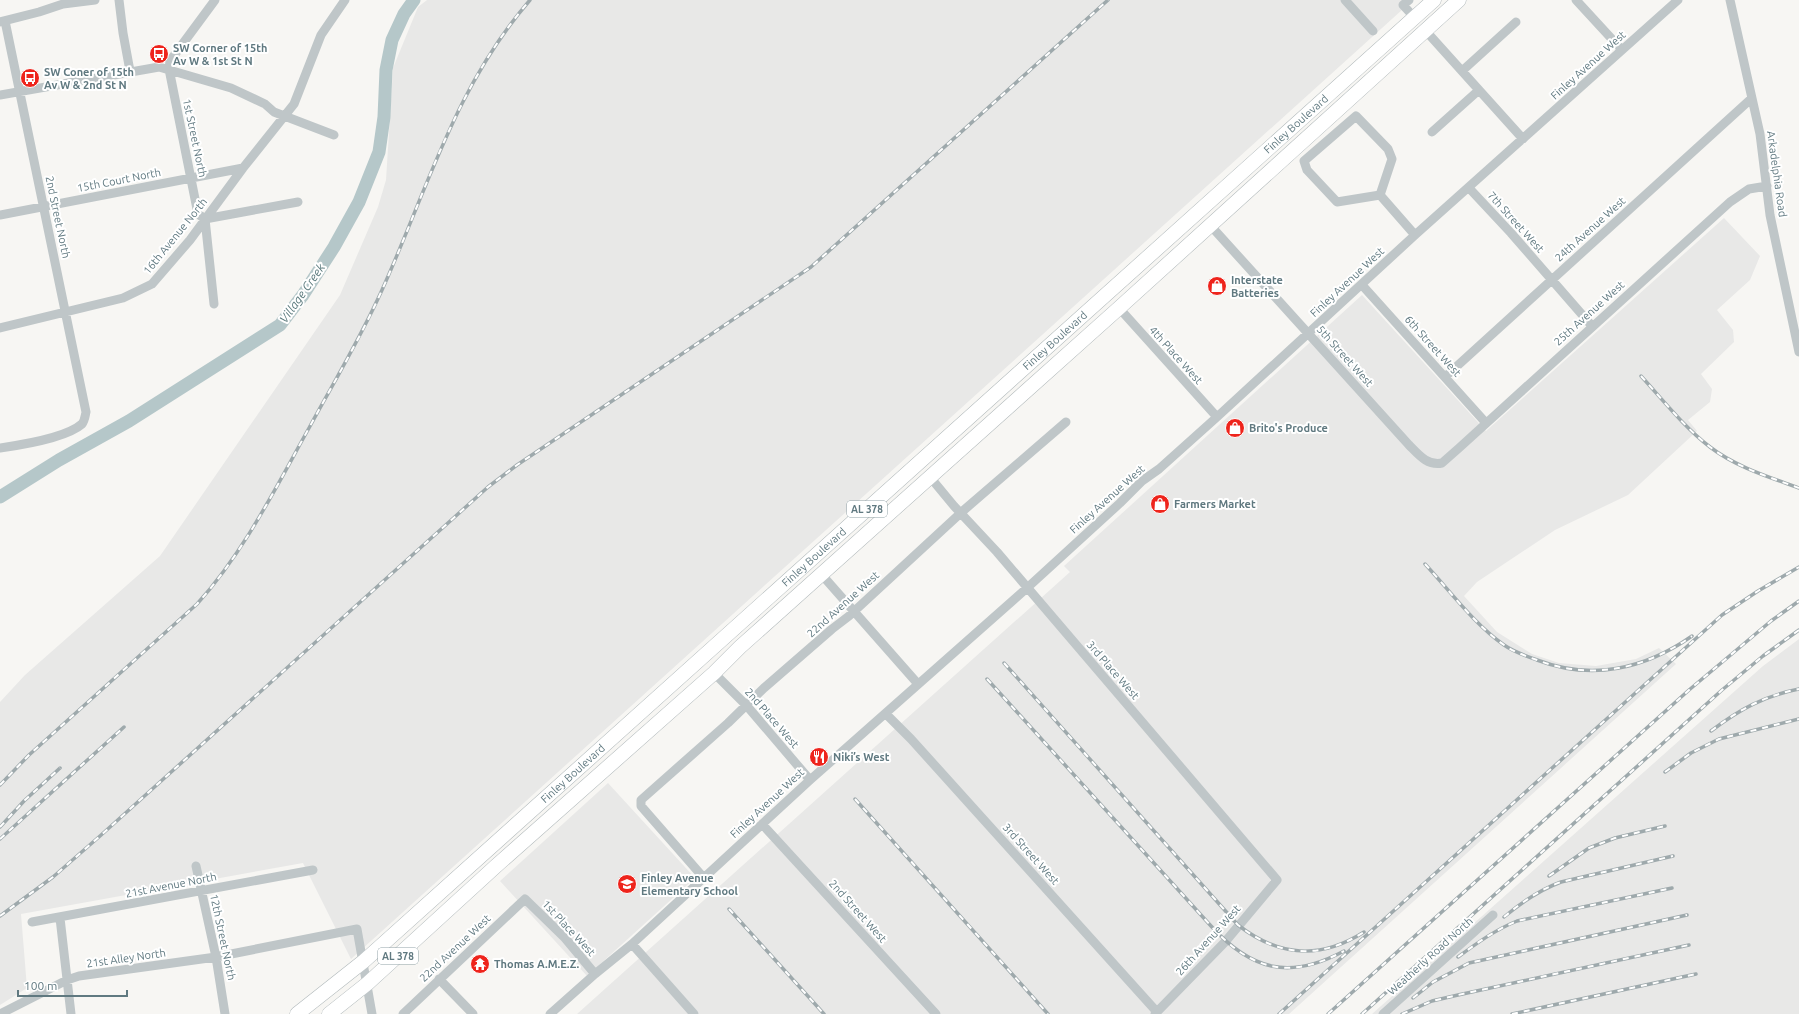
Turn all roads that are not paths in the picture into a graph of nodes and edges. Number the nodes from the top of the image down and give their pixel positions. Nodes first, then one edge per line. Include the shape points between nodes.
1 (94, 0) edge
2 (119, 0) edge
3 (215, 0) edge
4 (345, 0) edge
5 (1344, 0) edge
6 (1409, 0) edge
7 (1434, 0) edge
8 (1459, 0) edge
9 (1576, 0) edge
10 (1678, 0) edge
11 (1730, 0) edge
12 (64, 2) edge
13 (1414, 17) junction
14 (2, 21) edge
15 (1516, 22) dead end
16 (1425, 30) junction
17 (1373, 32) dead end
18 (1622, 50) junction
19 (169, 69) junction
20 (130, 71) junction
21 (1462, 71) junction
22 (1479, 90) junction
23 (19, 92) junction
24 (0, 95) edge
25 (1752, 98) junction
26 (286, 115) junction
27 (1432, 132) dead end
28 (334, 135) dead end
29 (1523, 139) junction
30 (243, 168) junction
31 (191, 179) junction
32 (1766, 186) junction
33 (1469, 188) junction
34 (1380, 195) junction
35 (298, 202) dead end
36 (44, 207) junction
37 (1198, 211) junction
38 (0, 215) edge
39 (205, 219) junction
40 (1210, 226) junction
41 (1415, 235) junction
42 (1552, 280) junction
43 (1362, 285) junction
44 (1105, 295) junction
45 (214, 304) dead end
46 (1119, 308) junction
47 (66, 312) junction
48 (1592, 326) junction
49 (0, 328) edge
50 (1309, 333) junction
51 (1799, 352) edge
52 (1027, 365) junction
53 (1042, 376) junction
54 (1445, 377) junction
55 (1217, 417) junction
56 (1066, 422) dead end
57 (1486, 423) junction
58 (0, 448) edge
59 (1432, 463) joint
60 (917, 464) junction
61 (930, 477) junction
62 (961, 513) junction
63 (810, 560) junction
64 (822, 575) junction
65 (1026, 588) junction
66 (854, 612) junction
67 (701, 658) junction
68 (714, 673) junction
69 (918, 684) junction
70 (747, 706) junction
71 (886, 714) junction
72 (810, 780) junction
73 (762, 824) junction
74 (484, 853) junction
75 (196, 866) dead end
76 (496, 866) junction
77 (314, 870) dead end
78 (703, 877) junction
79 (1277, 880) joint
80 (201, 891) junction
81 (525, 899) joint
82 (1493, 915) dead end
83 (60, 918) junction
84 (32, 922) dead end
85 (632, 944) junction
86 (216, 957) junction
87 (364, 961) junction
88 (595, 974) junction
89 (439, 979) junction
90 (67, 980) junction
91 (368, 983) junction
92 (1156, 1013) edge
93 (0, 1014) edge
94 (71, 1014) edge
95 (226, 1014) edge
96 (297, 1014) edge
97 (329, 1014) edge
98 (372, 1014) edge
99 (402, 1014) edge
100 (473, 1014) edge
101 (550, 1014) edge
102 (694, 1014) edge
103 (936, 1014) edge
104 (1383, 1014) edge

1 - 12 street
2 - 20 street
3 - 19 street via 170,61
4 - 26 street, 16th Avenue North via 320,35 294,104
5 - 17 street
6 - 13 street via 1403,5
7 - 13 main road, Finley Boulevard / AL 378
8 - 16 main road, Finley Boulevard / AL 378
9 - 18 street
10 - 18 street, Finley Avenue West
11 - 25 street, Arkadelphia Road
12 - 14 street
13 - 16 main road
13 - 37 main road, Finley Boulevard / AL 378
14 - 23 street, 2nd Street North
15 - 21 street
16 - 21 street
16 - 40 main road, Finley Boulevard / AL 378
18 - 29 street, Finley Avenue West
19 - 20 street via 159,67
19 - 26 street via 231,88 265,104 274,112
19 - 31 street, 1st Street North
20 - 23 street
21 - 22 street
22 - 27 street
22 - 29 street
23 - 24 street
23 - 36 street, 2nd Street North
25 - 32 street, Arkadelphia Road via 1760,134
25 - 42 street, 24th Avenue West
26 - 28 street
26 - 30 street, 16th Avenue North
29 - 33 street, Finley Avenue West
30 - 31 street, 15th Court North
30 - 39 street, 16th Avenue North
31 - 36 street, 15th Court North
31 - 39 street, 1st Street North via 198,214
32 - 48 street, 25th Avenue West via 1749,189 1730,202
32 - 51 street, Arkadelphia Road
33 - 41 street, Finley Avenue West
33 - 42 street, 7th Street West
34 - 34 street via 1337,202 1307,170 1304,161 1353,116 1359,118 1388,149 1392,159
34 - 41 street
35 - 39 street
36 - 38 street, 15th Court North
36 - 47 street, 2nd Street North
37 - 40 main road
37 - 44 main road, Finley Boulevard / AL 378
39 - 45 street, 1st Street North
39 - 47 street, 16th Avenue North via 152,284 123,298
40 - 46 main road, Finley Boulevard / AL 378
40 - 50 street, 5th Street West
41 - 43 street, Finley Avenue West
42 - 48 street, 7th Street West
42 - 54 street, 24th Avenue West
43 - 50 street, Finley Avenue West
43 - 54 street, 6th Street West
44 - 46 main road
44 - 52 main road, Finley Boulevard / AL 378
46 - 53 main road, Finley Boulevard / AL 378
46 - 55 street, 4th Place West
47 - 49 street, 16th Avenue North
47 - 58 street, 2nd Street North via 85,406 85,418 81,424 64,433
48 - 57 street, 25th Avenue West
50 - 55 street, Finley Avenue West
50 - 59 street, 5th Street West via 1409,445
52 - 53 main road
52 - 60 main road, Finley Boulevard / AL 378
53 - 61 main road, Finley Boulevard / AL 378
54 - 57 street, 6th Street West
55 - 65 street, Finley Avenue West via 1159,469 1142,480
56 - 62 street, 22nd Avenue West
57 - 59 street, 25th Avenue West via 1442,463
60 - 61 main road
60 - 63 main road, Finley Boulevard / AL 378
61 - 62 street, 3rd Place West
61 - 64 main road, Finley Boulevard / AL 378
62 - 65 street, 3rd Place West
62 - 66 street, 22nd Avenue West
63 - 64 main road
63 - 67 main road, Finley Boulevard / AL 378
64 - 66 street
64 - 68 main road, Finley Boulevard / AL 378
65 - 69 street, Finley Avenue West
65 - 79 street, 3rd Place West
66 - 69 street
66 - 70 street, 22nd Avenue West via 764,688
67 - 68 main road
67 - 74 main road, Finley Boulevard / AL 378
68 - 70 street, 2nd Place West
68 - 76 main road, Finley Boulevard / AL 378
69 - 71 street, Finley Avenue West
70 - 72 street, 2nd Place West
70 - 78 street, 22nd Avenue West via 641,800 641,806
71 - 72 street, Finley Avenue West
71 - 92 street, 3rd Street West
72 - 73 street, Finley Avenue West
73 - 78 street, Finley Avenue West
73 - 103 street, 2nd Street West
74 - 76 main road
74 - 87 main road, Finley Boulevard / AL 378
75 - 80 street, 12th Street North
76 - 91 main road, Finley Boulevard / AL 378
77 - 80 street, 21st Avenue North
78 - 85 street, Finley Avenue West
79 - 92 street, 26th Avenue West via 1225,942
80 - 83 street, 21st Avenue North
80 - 86 street, 12th Street North
81 - 88 street, 1st Place West via 565,938
81 - 89 street, 22nd Avenue West
82 - 104 street, Weatherly Road North
83 - 84 street, 21st Avenue North
83 - 90 street
85 - 88 street, Finley Avenue West
85 - 102 street
86 - 87 street via 357,929
86 - 90 street, 21st Alley North via 79,976
86 - 95 street, 12th Street North
87 - 91 street
87 - 96 main road, Finley Boulevard / AL 378
88 - 101 street, Finley Avenue West
89 - 99 street, 22nd Avenue West
89 - 100 street
90 - 93 street, 21st Alley North
90 - 94 street
91 - 97 main road, Finley Boulevard / AL 378
91 - 98 street

